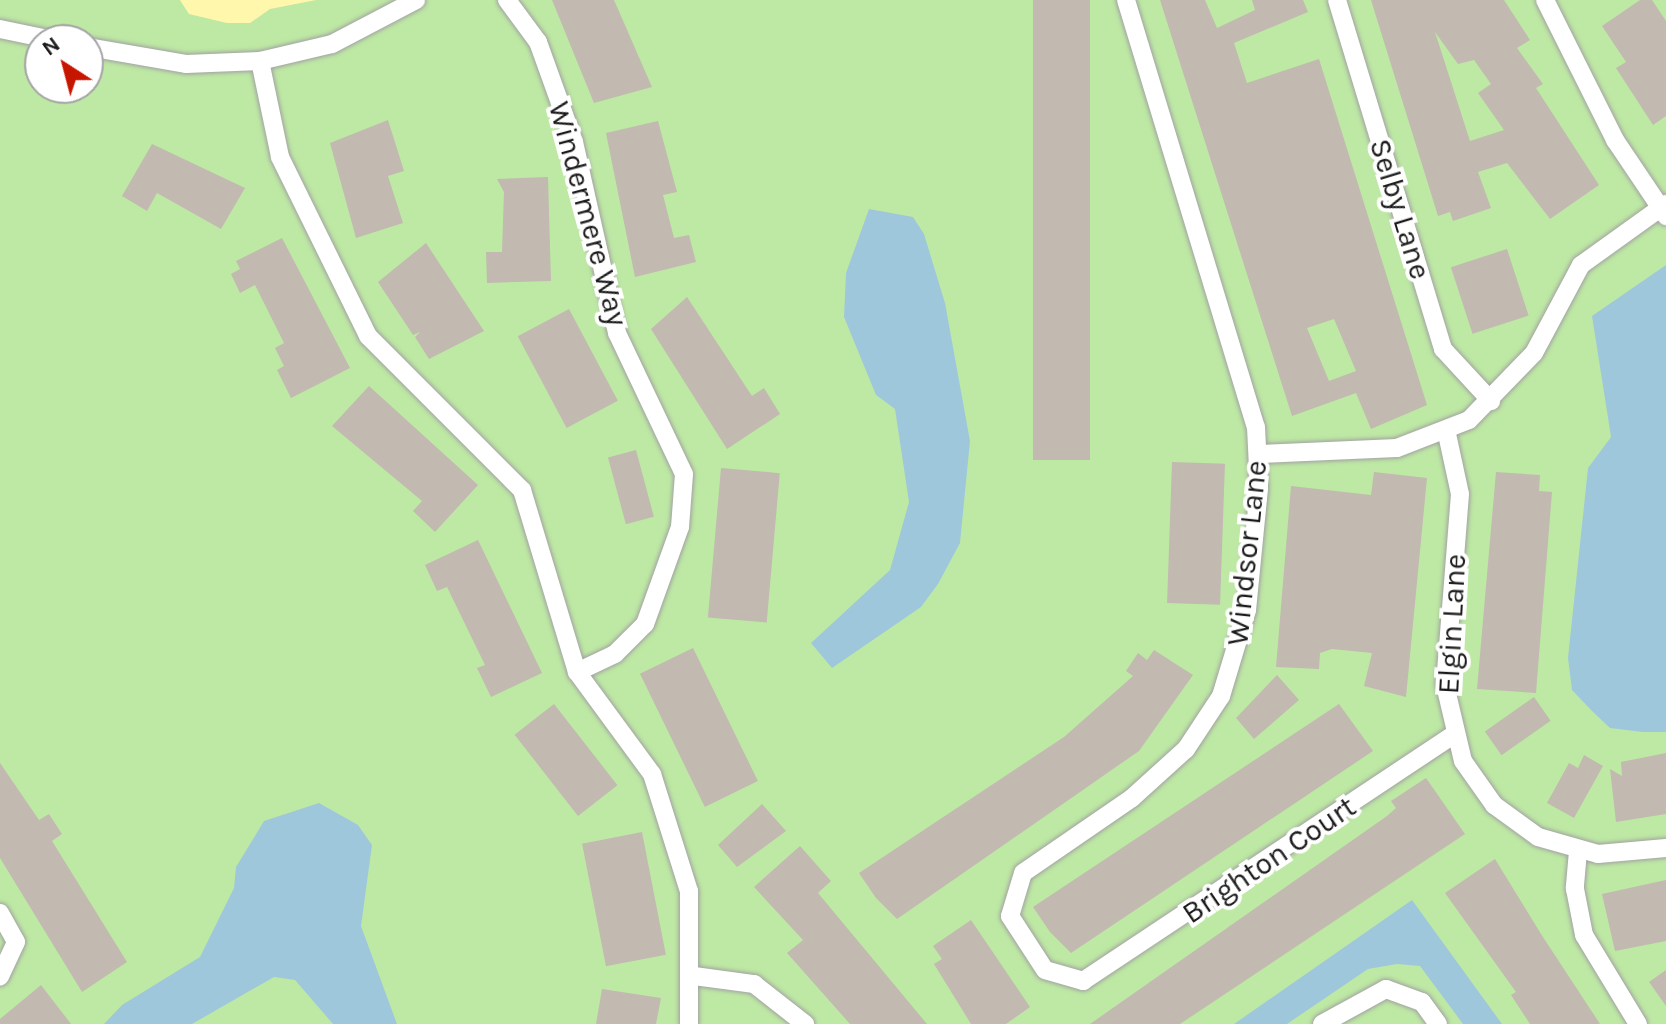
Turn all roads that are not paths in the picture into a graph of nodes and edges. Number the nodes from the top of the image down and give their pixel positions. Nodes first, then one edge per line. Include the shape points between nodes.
1 (416, 0) edge
2 (507, 0) edge
3 (1126, 0) edge
4 (1337, 0) edge
5 (1545, 0) edge
6 (0, 29) edge
7 (24, 34) edge
8 (104, 50) edge
9 (260, 61) junction
10 (1664, 209) edge
11 (1491, 401) junction
12 (1447, 434) junction
13 (1260, 454) junction
14 (577, 672) junction
15 (1453, 735) junction
16 (1666, 848) edge
17 (1578, 851) junction
18 (0, 913) edge
19 (694, 976) junction
20 (0, 977) edge
21 (1083, 981) joint
22 (689, 1024) edge
23 (805, 1024) edge
24 (1322, 1024) edge
25 (1438, 1024) edge
26 (1638, 1024) edge

1 - 9 street via 332,44
2 - 14 street, Windermere Way via 538,42 574,142 609,307 684,474 680,527 645,624 615,654
3 - 13 street, Windsor Lane
4 - 11 street, Selby Lane via 1443,349
5 - 10 street via 1615,140
6 - 7 street
8 - 9 street via 186,64
9 - 14 street via 280,157 368,336 402,377 504,466 529,503
10 - 11 street via 1581,265 1534,353
11 - 12 street
12 - 13 street via 1397,448
12 - 15 street, Elgin Lane via 1460,494 1445,685
13 - 21 street, Windsor Lane via 1247,610 1231,672 1208,718 1162,774 1015,883 1010,916 1024,939 1056,978
14 - 19 street via 645,762 669,813 689,891
15 - 17 street, Elgin Lane via 1494,805 1538,837
15 - 21 street, Brighton Court
16 - 17 street
17 - 26 street via 1575,889 1584,935
18 - 20 street via 16,942
19 - 22 street
19 - 23 street via 754,984
24 - 25 street via 1386,989 1411,995

